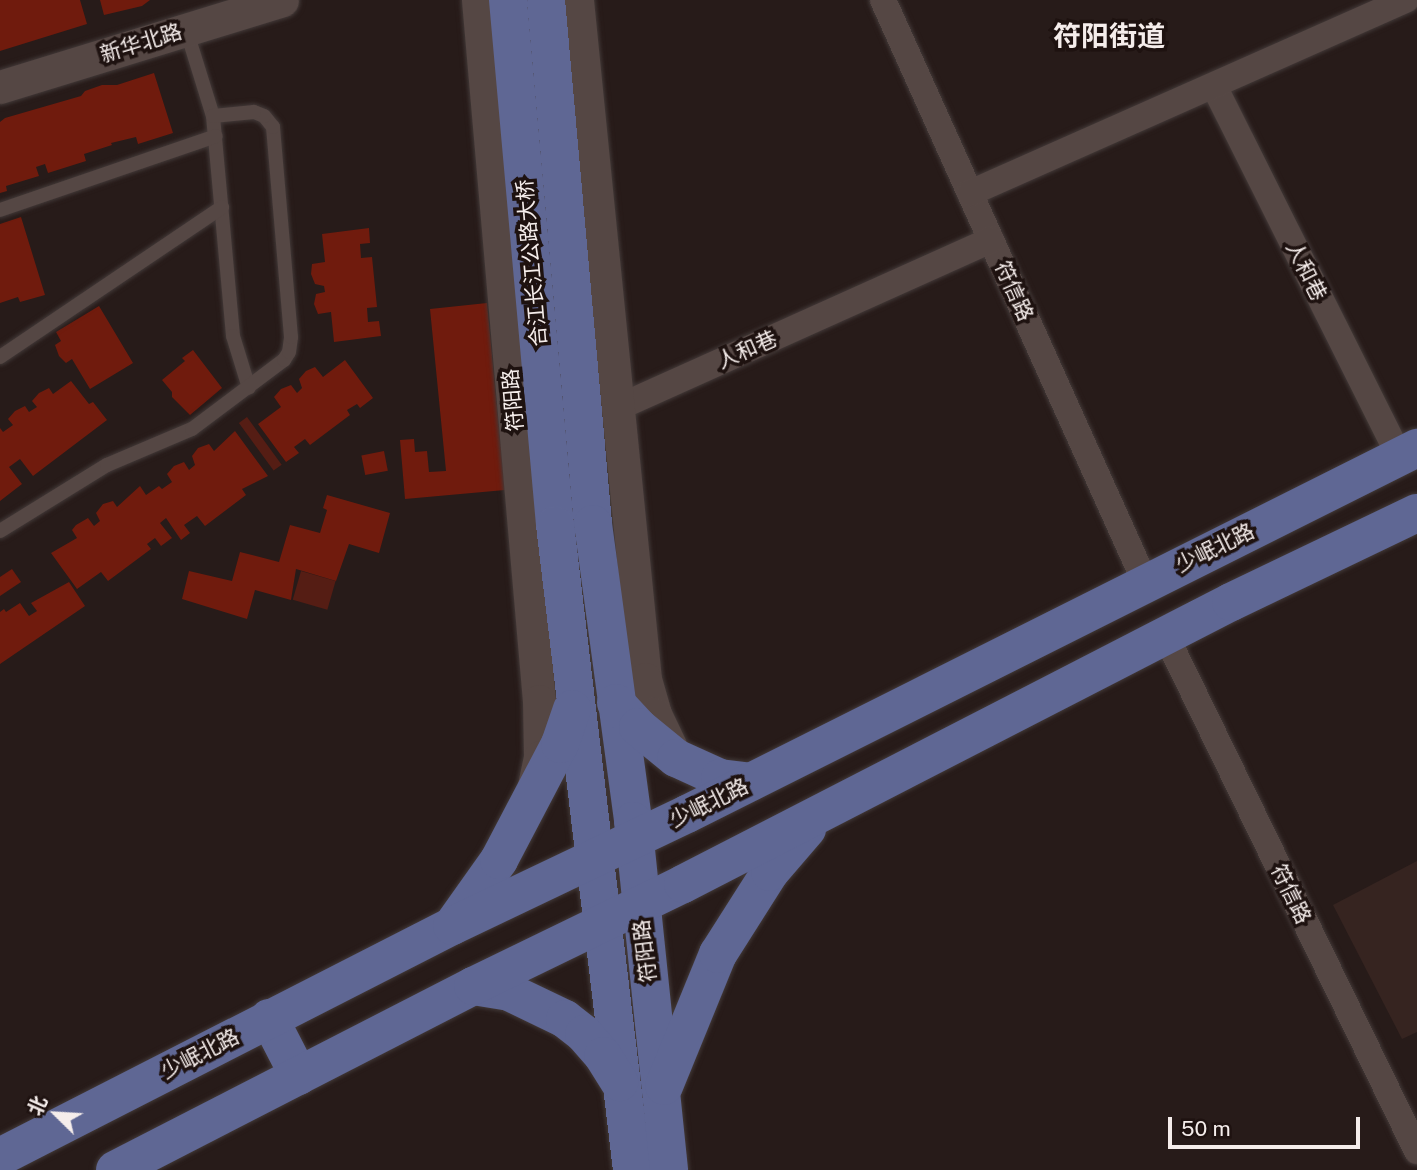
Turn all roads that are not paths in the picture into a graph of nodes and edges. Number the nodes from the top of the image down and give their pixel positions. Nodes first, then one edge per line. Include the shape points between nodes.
1 (282, 0) edge
2 (478, 0) edge
3 (508, 0) edge
4 (546, 0) edge
5 (577, 0) edge
6 (883, 0) edge
7 (1406, 0) edge
8 (186, 29) junction
9 (1213, 86) junction
10 (0, 87) edge
11 (213, 116) junction
12 (216, 136) junction
13 (970, 194) junction
14 (222, 207) junction
15 (0, 210) edge
16 (991, 240) junction
17 (0, 357) edge
18 (249, 388) junction
19 (617, 408) junction
20 (1408, 452) edge
21 (1417, 513) edge
22 (593, 524) joint
23 (555, 525) joint
24 (0, 531) edge
25 (1145, 582) junction
26 (1166, 636) junction
27 (942, 685) junction
28 (575, 702) junction
29 (616, 703) junction
30 (968, 738) junction
31 (676, 758) junction
32 (751, 782) junction
33 (531, 800) junction
34 (824, 812) junction
35 (635, 840) junction
36 (593, 860) junction
37 (640, 905) junction
38 (601, 924) junction
39 (452, 926) junction
40 (472, 986) junction
41 (270, 1018) junction
42 (299, 1076) junction
43 (624, 1090) junction
44 (662, 1091) junction
45 (1417, 1151) edge
46 (0, 1157) edge
47 (115, 1170) edge
48 (632, 1170) edge
49 (668, 1170) edge

1 - 8 street, 新华北路
2 - 33 street, 符阳路 via 539,701 540,757
3 - 23 main road, 合江长江公路大桥
4 - 22 main road, 合江长江公路大桥
5 - 19 street
6 - 13 street, 符信路
7 - 9 street
8 - 10 street, 新华北路
8 - 11 lane
9 - 13 street
9 - 20 street, 人和巷
11 - 12 lane
11 - 18 lane via 260,114 275,134 291,337 284,360
12 - 14 lane
12 - 15 lane
13 - 16 street, 符信路
14 - 17 lane
14 - 18 lane via 233,336
16 - 19 street, 人和巷
16 - 25 street, 符信路
18 - 24 lane via 192,429 107,465
19 - 31 street via 645,679
20 - 25 main road, 少岷北路
21 - 26 main road
22 - 29 main road, 符阳路
23 - 28 main road, 符阳路
25 - 27 main road, 少岷北路
26 - 30 main road
26 - 45 street, 符信路
27 - 30 main road
27 - 32 main road, 少岷北路
28 - 33 main road via 560,744
28 - 36 main road, 符阳路
29 - 31 main road
29 - 35 main road, 符阳路
30 - 34 main road
31 - 32 main road via 720,778
32 - 35 main road, 少岷北路
33 - 39 main road via 493,870
34 - 37 main road
34 - 44 main road via 770,872 718,954
35 - 36 main road, 少岷北路
35 - 37 main road, 符阳路
36 - 38 main road, 符阳路
36 - 39 main road, 少岷北路
37 - 38 main road
37 - 44 main road, 符阳路
38 - 40 main road
38 - 43 main road, 符阳路
39 - 41 main road, 少岷北路
40 - 42 main road
40 - 43 main road via 509,992 565,1019 603,1056
41 - 42 main road
41 - 46 main road, 少岷北路
42 - 47 main road
43 - 48 main road, 符阳路
44 - 49 main road, 符阳路

